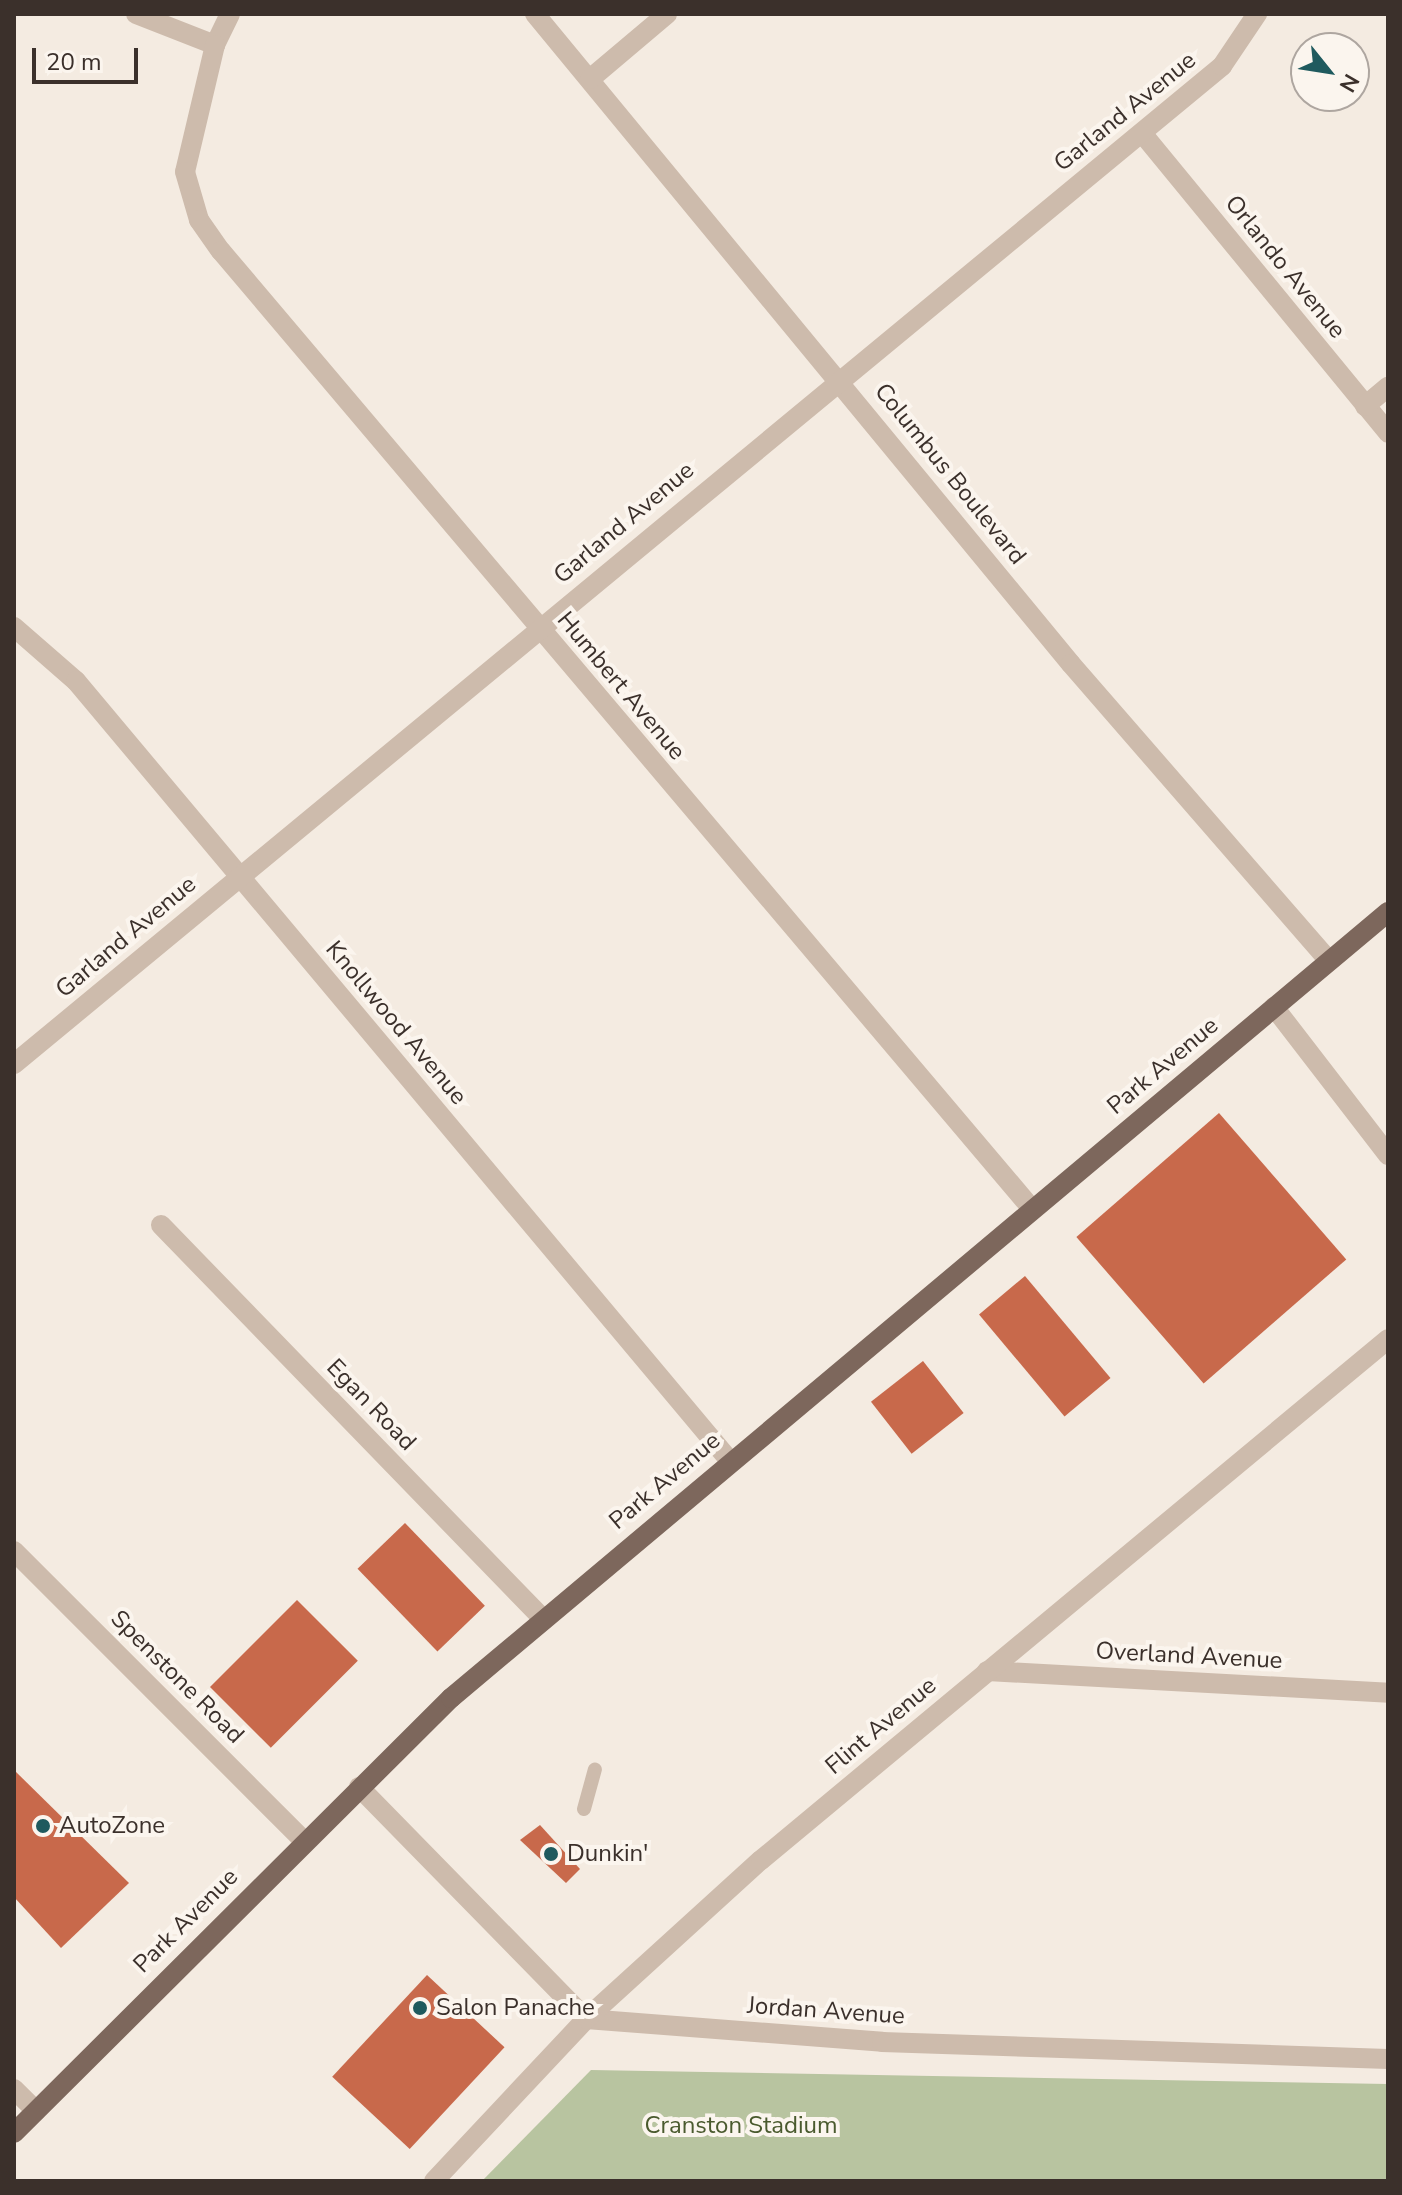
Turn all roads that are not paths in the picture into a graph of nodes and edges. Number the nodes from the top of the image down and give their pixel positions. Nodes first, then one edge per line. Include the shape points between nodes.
1 (136, 14) edge
2 (230, 14) edge
3 (535, 14) edge
4 (667, 14) edge
5 (1257, 14) edge
6 (215, 45) junction
7 (590, 79) junction
8 (1142, 133) junction
9 (838, 378) junction
10 (1388, 387) edge
11 (1365, 406) junction
12 (1388, 433) edge
13 (14, 627) edge
14 (538, 629) junction
15 (239, 877) junction
16 (1388, 912) edge
17 (1329, 961) junction
18 (1274, 1007) junction
19 (14, 1064) edge
20 (1388, 1155) edge
21 (1032, 1209) junction
22 (161, 1225) dead end
23 (1388, 1339) edge
24 (730, 1461) junction
25 (14, 1551) edge
26 (544, 1620) junction
27 (987, 1671) junction
28 (1388, 1693) edge
29 (595, 1769) dead end
30 (359, 1787) junction
31 (584, 1809) dead end
32 (304, 1841) junction
33 (586, 2019) junction
34 (1388, 2059) edge
35 (14, 2089) edge
36 (36, 2111) junction
37 (14, 2133) edge
38 (434, 2181) edge

1 - 6 street
2 - 6 street
3 - 7 street, Columbus Boulevard
4 - 7 street
5 - 8 street, Garland Avenue via 1222,66
6 - 14 street, Humbert Avenue via 185,172 199,220
7 - 9 street, Columbus Boulevard
8 - 9 street, Garland Avenue
8 - 11 street, Orlando Avenue
9 - 14 street, Garland Avenue
9 - 17 street, Columbus Boulevard via 1071,664
10 - 11 street
11 - 12 street, Orlando Avenue
13 - 15 street, Knollwood Avenue via 76,681
14 - 15 street, Garland Avenue
14 - 21 street, Humbert Avenue
15 - 19 street, Garland Avenue
15 - 24 street, Knollwood Avenue
16 - 17 main road, Park Avenue
17 - 18 main road, Park Avenue
18 - 20 street
18 - 21 main road, Park Avenue
21 - 24 main road, Park Avenue
22 - 26 street, Egan Road
23 - 27 street, Flint Avenue
24 - 26 main road, Park Avenue
25 - 32 street, Spenstone Road
26 - 30 main road, Park Avenue via 451,1698
27 - 28 street, Overland Avenue
27 - 33 street, Flint Avenue via 761,1860
29 - 31 lane
30 - 32 main road, Park Avenue
30 - 33 street
32 - 36 main road, Park Avenue
33 - 34 street, Jordan Avenue via 882,2042
33 - 38 street, Flint Avenue
35 - 36 street
36 - 37 main road, Park Avenue

